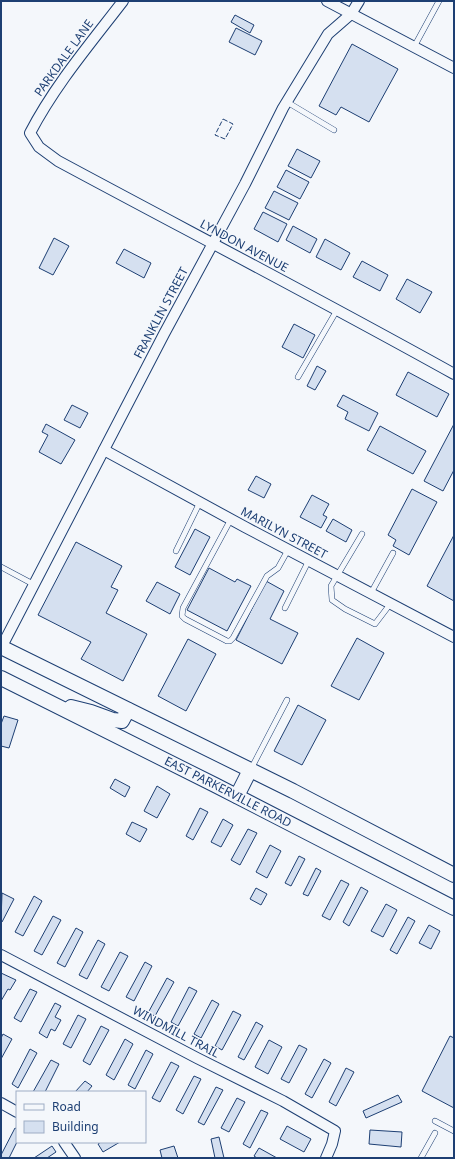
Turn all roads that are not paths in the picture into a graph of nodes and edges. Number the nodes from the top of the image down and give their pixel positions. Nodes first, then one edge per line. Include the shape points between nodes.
1 (123, 1) edge
2 (327, 1) edge
3 (359, 1) edge
4 (439, 1) edge
5 (351, 14) junction
6 (414, 47) junction
7 (454, 68) edge
8 (287, 102) junction
9 (334, 130) dead end
10 (30, 133) joint
11 (213, 245) junction
12 (337, 310) junction
13 (454, 374) edge
14 (298, 377) dead end
15 (104, 450) junction
16 (200, 502) junction
17 (231, 519) junction
18 (362, 534) dead end
19 (288, 550) junction
20 (176, 551) dead end
21 (393, 553) dead end
22 (309, 560) junction
23 (1, 567) edge
24 (337, 575) junction
25 (34, 584) junction
26 (371, 593) junction
27 (391, 603) junction
28 (285, 608) dead end
29 (454, 637) edge
30 (1, 648) edge
31 (1, 678) edge
32 (38, 697) junction
33 (287, 700) dead end
34 (128, 710) junction
35 (250, 770) junction
36 (237, 796) junction
37 (454, 875) edge
38 (454, 908) edge
39 (2, 956) edge
40 (1, 1103) edge
41 (16, 1111) edge
42 (435, 1121) dead end
43 (454, 1131) edge
44 (435, 1133) dead end
45 (65, 1143) edge
46 (76, 1158) edge
47 (326, 1158) edge
48 (421, 1158) edge

1 - 10 street, PARKDALE LANE via 67,73
2 - 5 street
3 - 5 street, FRANKLIN STREET
4 - 6 lane
5 - 6 street
5 - 8 street, FRANKLIN STREET via 328,34
6 - 7 street
8 - 9 lane
8 - 11 street, FRANKLIN STREET
10 - 11 street, LYNDON AVENUE via 39,148 58,161
11 - 12 street, LYNDON AVENUE
11 - 15 street, FRANKLIN STREET
12 - 13 street, LYNDON AVENUE
12 - 14 lane
15 - 16 street, MARILYN STREET
15 - 25 street, FRANKLIN STREET
16 - 17 street, MARILYN STREET
16 - 20 lane
17 - 19 street, MARILYN STREET
17 - 19 lane via 183,608 182,616 199,626 227,641 233,638 267,576 278,568
18 - 24 lane
19 - 22 street, MARILYN STREET
21 - 26 lane
22 - 24 street, MARILYN STREET
22 - 28 lane
23 - 25 lane
24 - 26 street, MARILYN STREET
24 - 27 lane via 331,586 332,600 345,609 375,624
25 - 30 street, FRANKLIN STREET
26 - 27 street, MARILYN STREET
27 - 29 street, MARILYN STREET
30 - 34 main road
31 - 32 main road, EAST PARKERVILLE ROAD
32 - 34 main road via 113,720 122,721
32 - 36 main road, EAST PARKERVILLE ROAD
33 - 35 lane
34 - 35 main road
35 - 36 main road
35 - 37 main road
36 - 38 main road, EAST PARKERVILLE ROAD
39 - 47 street, WINDMILL TRAIL via 336,1131
40 - 41 street
42 - 43 lane
44 - 48 lane
45 - 46 street

